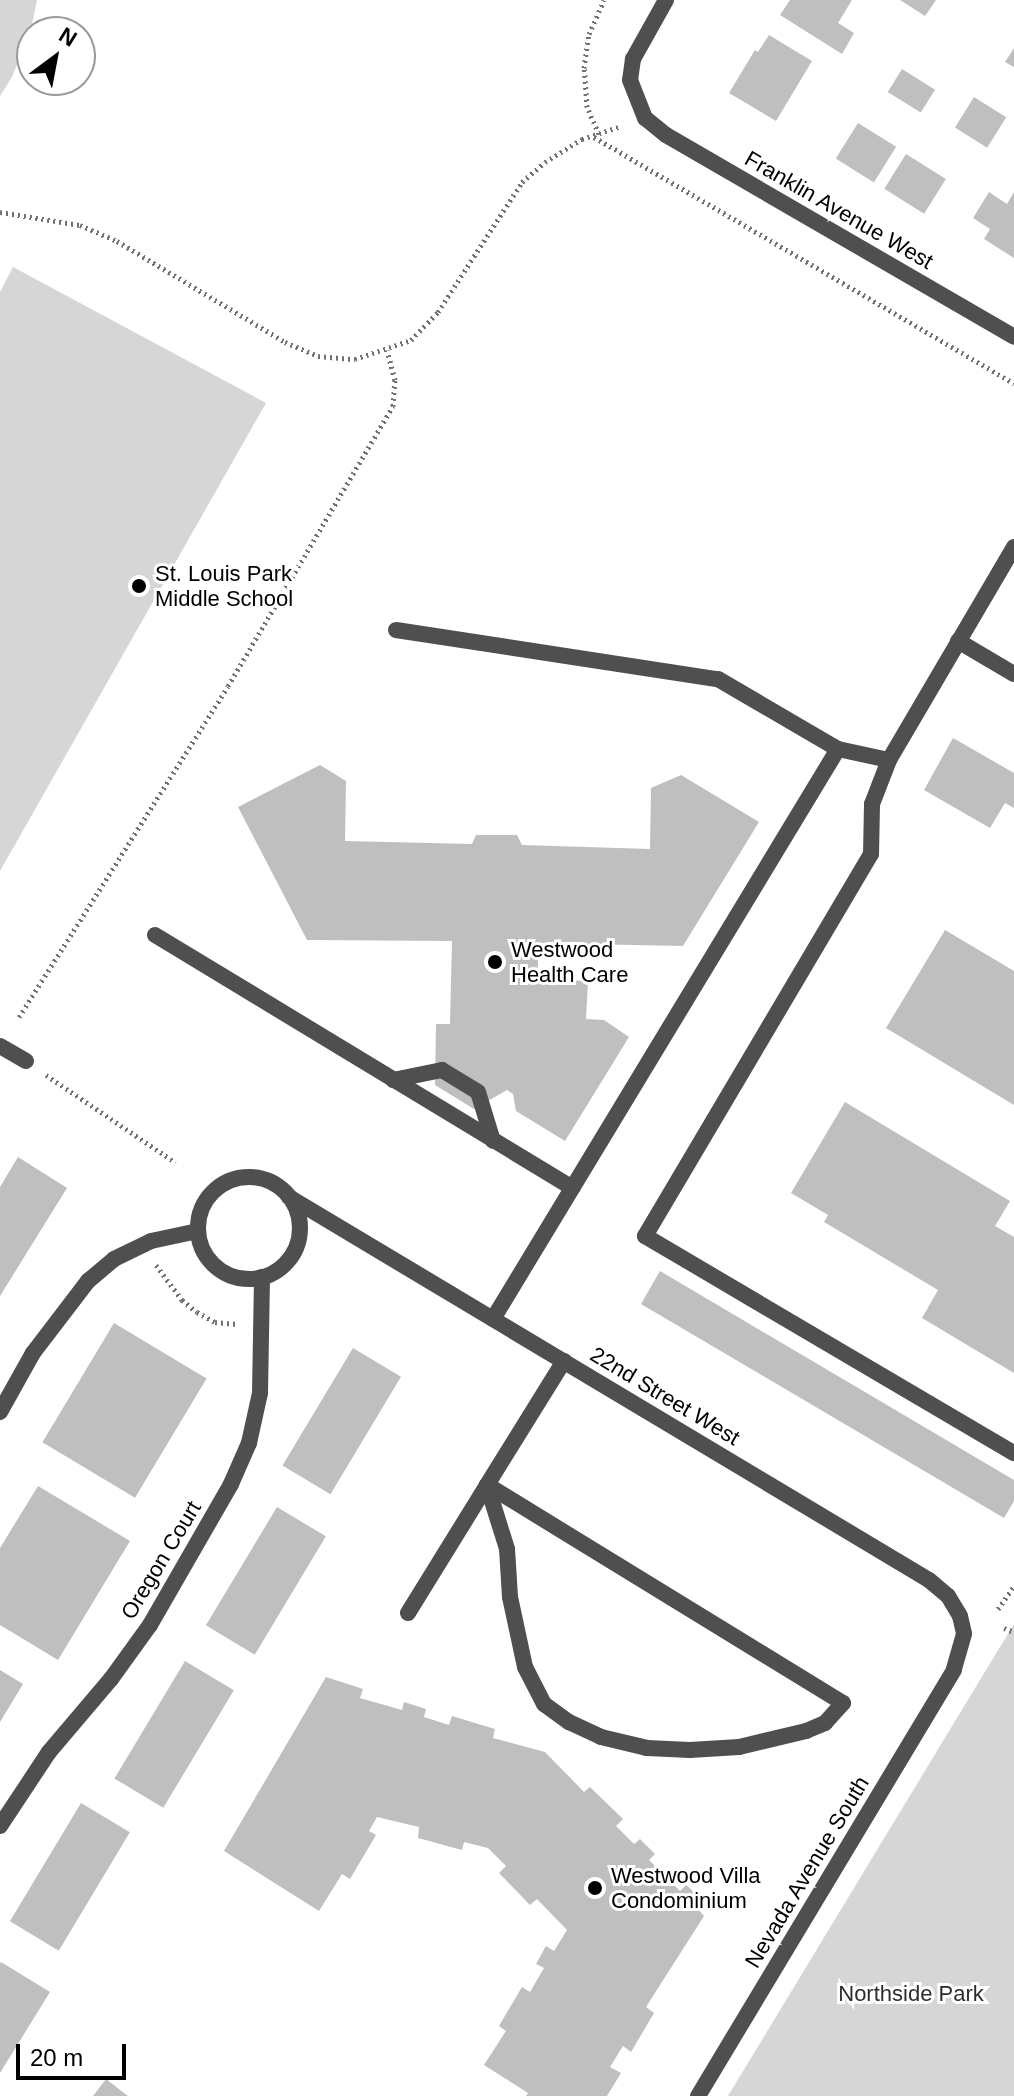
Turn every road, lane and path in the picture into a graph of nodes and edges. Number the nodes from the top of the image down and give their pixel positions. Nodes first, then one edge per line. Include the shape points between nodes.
1 (604, 0) edge
2 (666, 0) edge
3 (593, 136) junction
4 (0, 212) edge
5 (1014, 337) edge
6 (387, 350) junction
7 (1014, 383) edge
8 (1014, 547) edge
9 (396, 630) dead end
10 (958, 641) junction
11 (1014, 674) edge
12 (838, 749) junction
13 (889, 760) junction
14 (155, 935) dead end
15 (19, 1017) dead end
16 (0, 1046) edge
17 (26, 1061) joint
18 (393, 1080) junction
19 (493, 1141) junction
20 (175, 1162) dead end
21 (572, 1188) junction
22 (289, 1197) junction
23 (198, 1231) junction
24 (156, 1264) dead end
25 (262, 1277) junction
26 (493, 1319) junction
27 (263, 1321) junction
28 (564, 1361) junction
29 (0, 1412) edge
30 (1014, 1453) edge
31 (487, 1485) junction
32 (1014, 1586) edge
33 (998, 1609) dead end
34 (408, 1613) dead end
35 (1004, 1628) dead end
36 (1014, 1632) edge
37 (954, 1670) joint
38 (0, 1826) edge
39 (698, 2096) edge

1 - 3 path via 589,34 584,68 587,107 599,134
2 - 5 street, Franklin Avenue West via 633,59 630,80 645,118
3 - 6 path via 545,162 522,182 438,312 411,340
3 - 7 path
4 - 6 path via 80,225 117,241 285,342 318,356 355,359
6 - 15 path via 395,380 393,406 228,686
8 - 10 street
9 - 12 street via 718,679
10 - 11 street
10 - 13 street
12 - 13 street
12 - 21 street
13 - 30 street via 872,804 871,854 645,1236
14 - 18 street
16 - 17 street
17 - 20 path
18 - 19 street
18 - 19 street via 442,1070 478,1092
19 - 21 street
21 - 26 street
22 - 23 street via 263,1179 231,1180 206,1200
22 - 25 street via 298,1212 297,1245 277,1271
22 - 26 street, 22nd Street West
23 - 25 street via 219,1269 233,1276
23 - 29 street via 151,1241 114,1259 88,1281 33,1353
24 - 27 path via 182,1300 215,1322
25 - 27 street, Oregon Court
26 - 28 street, 22nd Street West
27 - 38 street, Oregon Court via 260,1393 249,1443 231,1484 150,1625 49,1752
28 - 31 street
28 - 37 street, 22nd Street West via 929,1580 960,1616 964,1634
31 - 31 street via 526,1509 843,1703 816,1727 739,1747 647,1748 601,1737 569,1722 544,1704 525,1667 510,1597 507,1549
31 - 34 street
32 - 33 path
35 - 36 path
37 - 39 street, Nevada Avenue South

